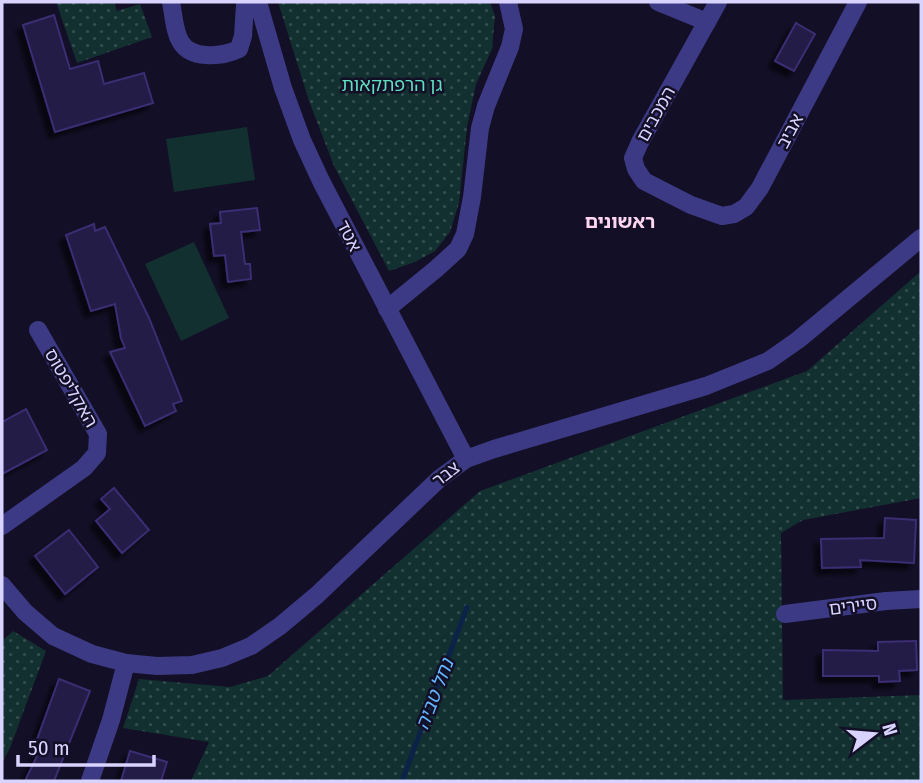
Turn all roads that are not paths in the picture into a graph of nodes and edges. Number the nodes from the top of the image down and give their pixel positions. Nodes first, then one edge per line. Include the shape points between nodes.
1 (171, 2) edge
2 (248, 2) edge
3 (258, 2) edge
4 (508, 2) edge
5 (658, 2) edge
6 (718, 2) edge
7 (859, 2) edge
8 (706, 22) junction
9 (691, 205) joint
10 (921, 239) edge
11 (387, 309) junction
12 (38, 330) dead end
13 (466, 459) junction
14 (2, 526) edge
15 (2, 585) edge
16 (921, 599) edge
17 (785, 614) dead end
18 (126, 663) junction
19 (90, 781) edge

1 - 2 street via 177,36 186,51 209,56 239,49
3 - 11 street, אטד via 302,140
4 - 11 street via 514,29 480,128 465,234 458,249
5 - 8 street
6 - 8 street, המכבים
7 - 9 street, אביב via 746,207 722,216
8 - 9 street, המכבים via 633,158 644,181
10 - 13 street, צבר via 768,361 706,386
11 - 13 street, אטד
12 - 14 street, האקליפטוס via 98,434 97,453 84,468
13 - 18 street, צבר via 317,595 251,646 192,665
15 - 18 street, צבר via 53,636
16 - 17 street, סיירים
18 - 19 street

